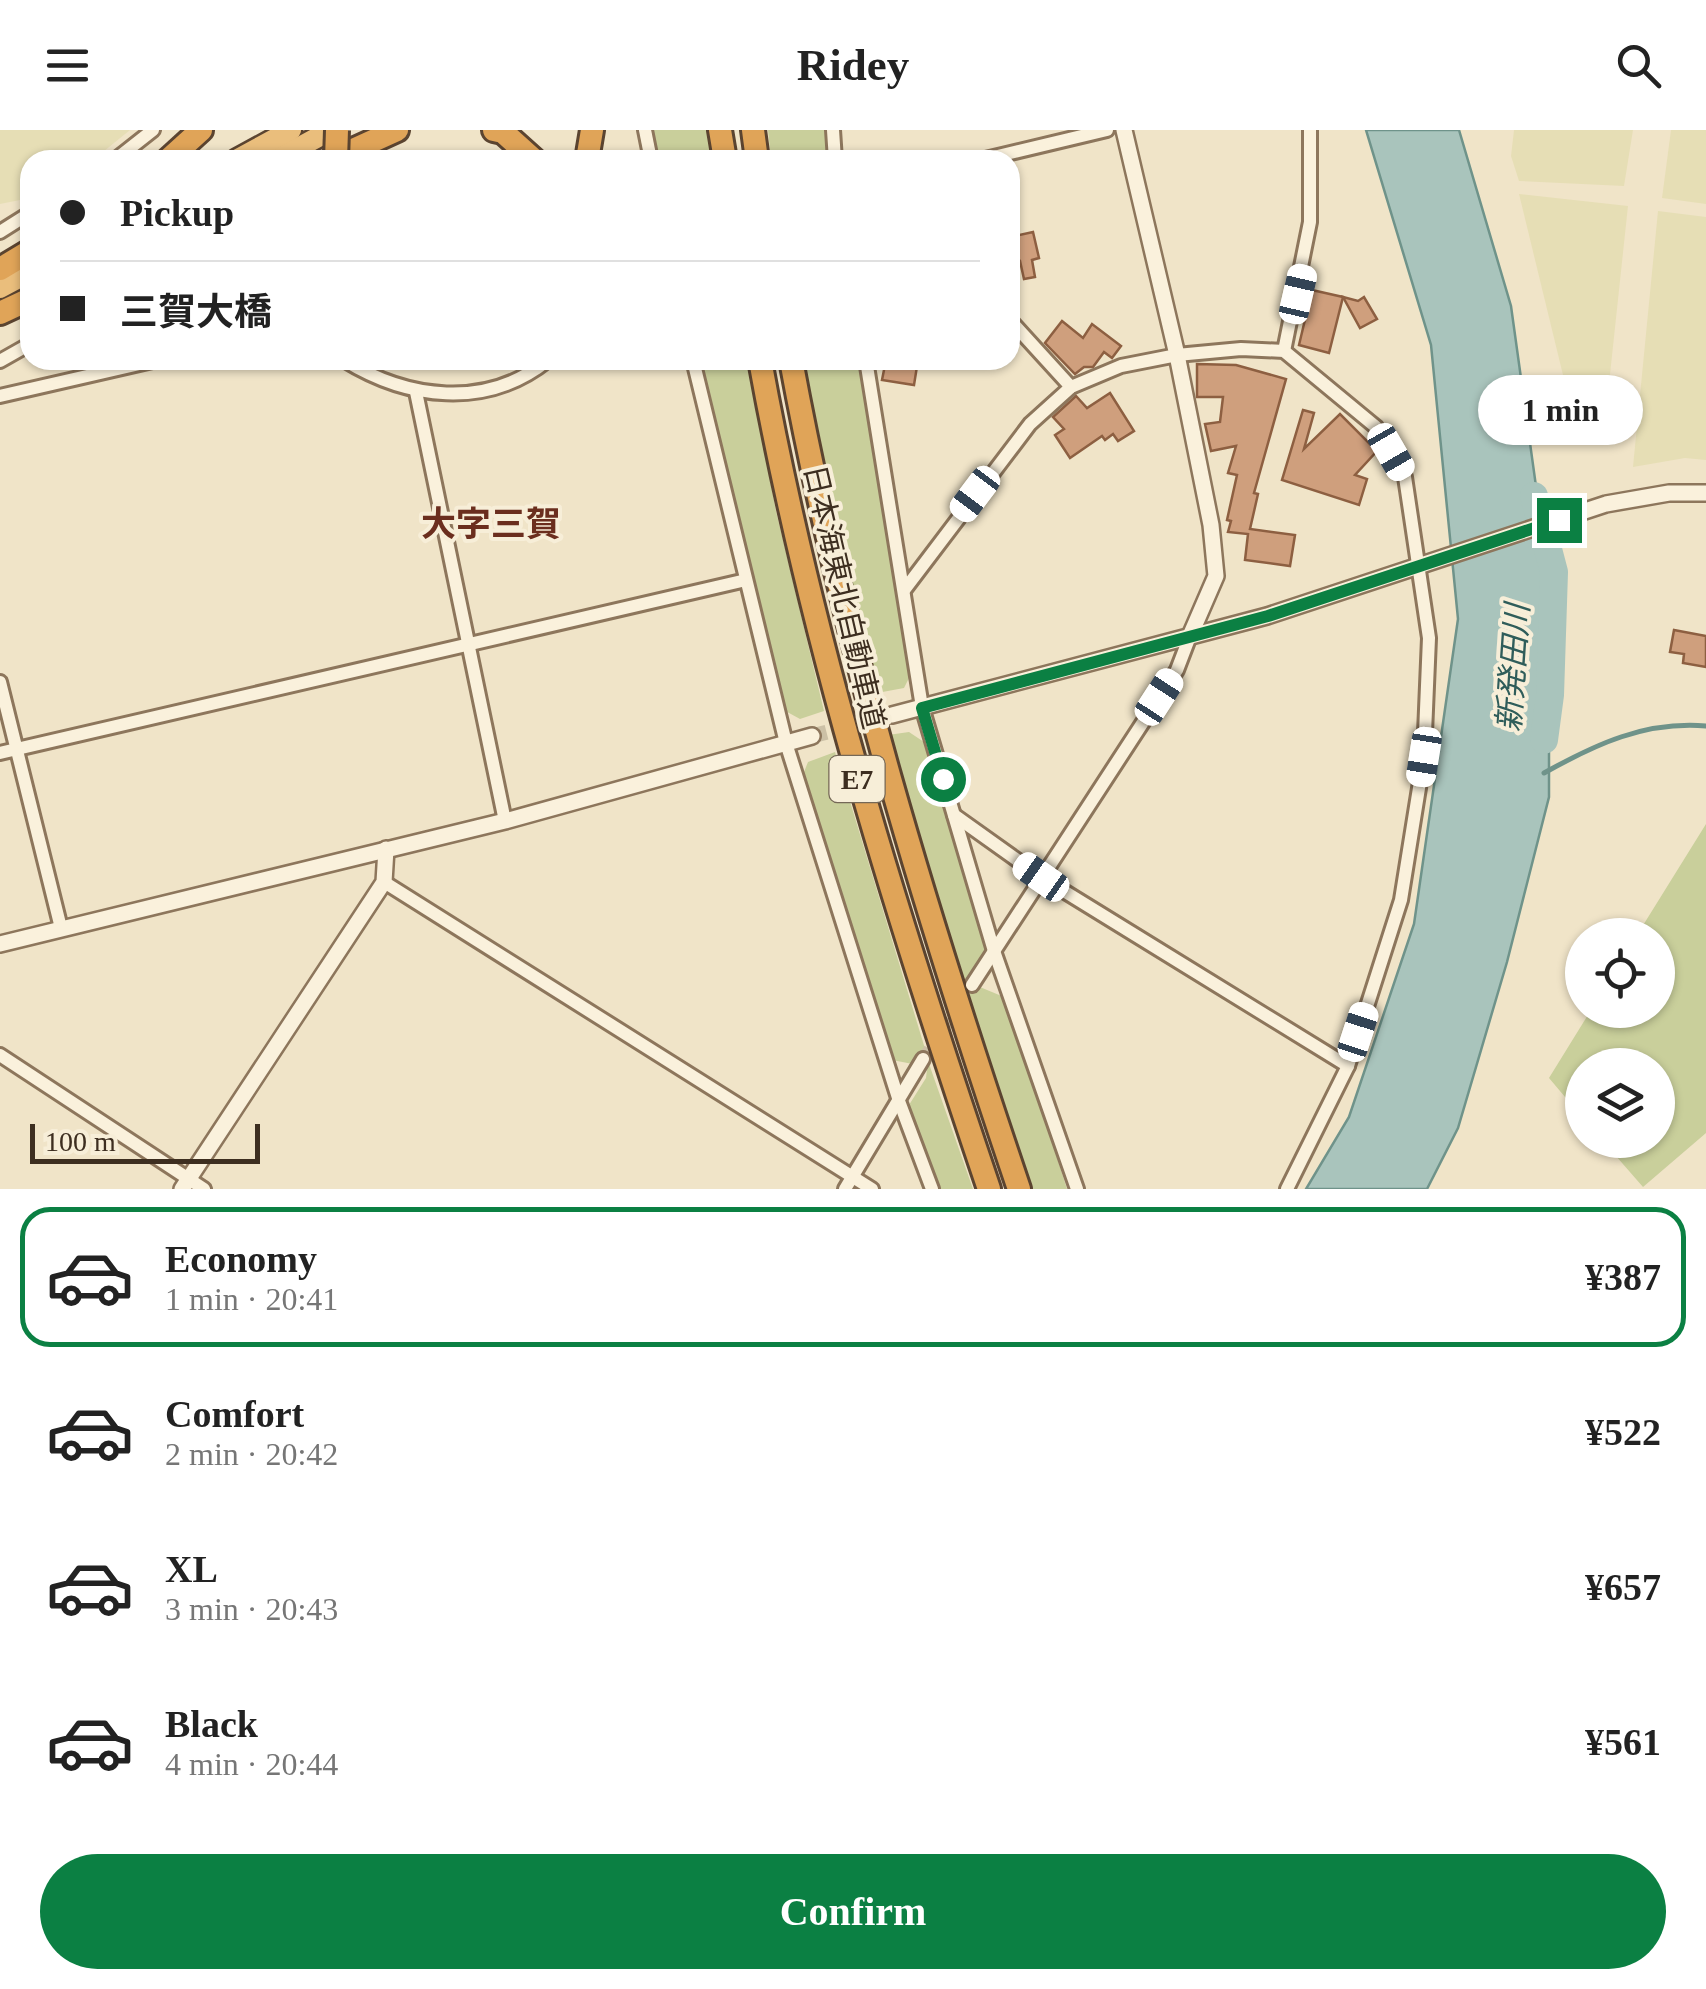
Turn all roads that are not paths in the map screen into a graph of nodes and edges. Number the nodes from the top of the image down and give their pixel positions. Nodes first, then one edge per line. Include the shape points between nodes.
1 (152, 130) edge
2 (201, 130) edge
3 (291, 130) edge
4 (331, 130) edge
5 (398, 130) edge
6 (494, 130) edge
7 (1107, 130) edge
8 (1124, 130) edge
9 (1310, 130) edge
10 (127, 150) edge
11 (179, 150) edge
12 (254, 150) edge
13 (294, 150) edge
14 (355, 150) edge
15 (523, 150) edge
16 (1020, 151) edge
17 (1020, 331) edge
18 (1284, 351) junction
19 (1177, 355) junction
20 (113, 370) edge
21 (360, 370) edge
22 (530, 370) edge
23 (695, 370) edge
24 (762, 370) edge
25 (793, 370) edge
26 (868, 370) edge
27 (1071, 387) junction
28 (416, 392) junction
29 (0, 396) edge
30 (1706, 493) edge
31 (1425, 565) junction
32 (746, 580) junction
33 (905, 589) junction
34 (1190, 636) junction
35 (468, 645) junction
36 (0, 682) edge
37 (922, 708) junction
38 (892, 716) tunnel mouth
39 (812, 736) tunnel mouth
40 (786, 744) junction
41 (16, 749) junction
42 (0, 753) edge
43 (954, 815) junction
44 (505, 820) junction
45 (386, 849) junction
46 (1041, 877) junction
47 (384, 882) junction
48 (61, 928) junction
49 (0, 944) edge
50 (994, 951) junction
51 (972, 985) dead end
52 (0, 1055) edge
53 (924, 1060) tunnel mouth
54 (1348, 1066) junction
55 (898, 1101) junction
56 (849, 1183) edge
57 (185, 1184) edge
58 (204, 1189) edge
59 (872, 1189) edge
60 (932, 1189) edge
61 (989, 1189) edge
62 (1019, 1189) edge
63 (1077, 1189) edge
64 (1287, 1189) edge

1 - 10 street
2 - 11 highway
3 - 12 highway
4 - 13 highway
5 - 14 highway
6 - 15 highway
7 - 16 street
8 - 19 street
9 - 18 street via 1310,222
17 - 27 street
18 - 19 street
18 - 31 street via 1376,426 1405,477
19 - 27 street via 1121,366
19 - 34 street via 1216,576
20 - 29 street
21 - 28 street
22 - 28 street via 458,395
23 - 32 street
24 - 61 highway, 日本海東北自動車道 / E7 via 857,778
25 - 62 highway, 日本海東北自動車道 / E7 via 888,785
26 - 33 street
27 - 33 street via 1019,436
28 - 35 street
30 - 31 street via 1620,501
31 - 34 street
31 - 54 street via 1424,757 1401,900
32 - 35 street
32 - 40 street
33 - 37 street
34 - 37 street
34 - 46 street via 1177,670
35 - 41 street
35 - 44 street
36 - 41 street
37 - 38 street
37 - 43 street
39 - 40 street
40 - 44 street
40 - 55 street
41 - 42 street
41 - 48 street
43 - 46 street
43 - 50 street
44 - 45 street
45 - 47 street
45 - 48 street
46 - 50 street
46 - 54 street
47 - 56 street
47 - 57 street
48 - 49 street
50 - 51 street
50 - 63 street
52 - 57 street
53 - 55 street
54 - 64 street
55 - 56 street
55 - 60 street
56 - 59 street
57 - 58 street

